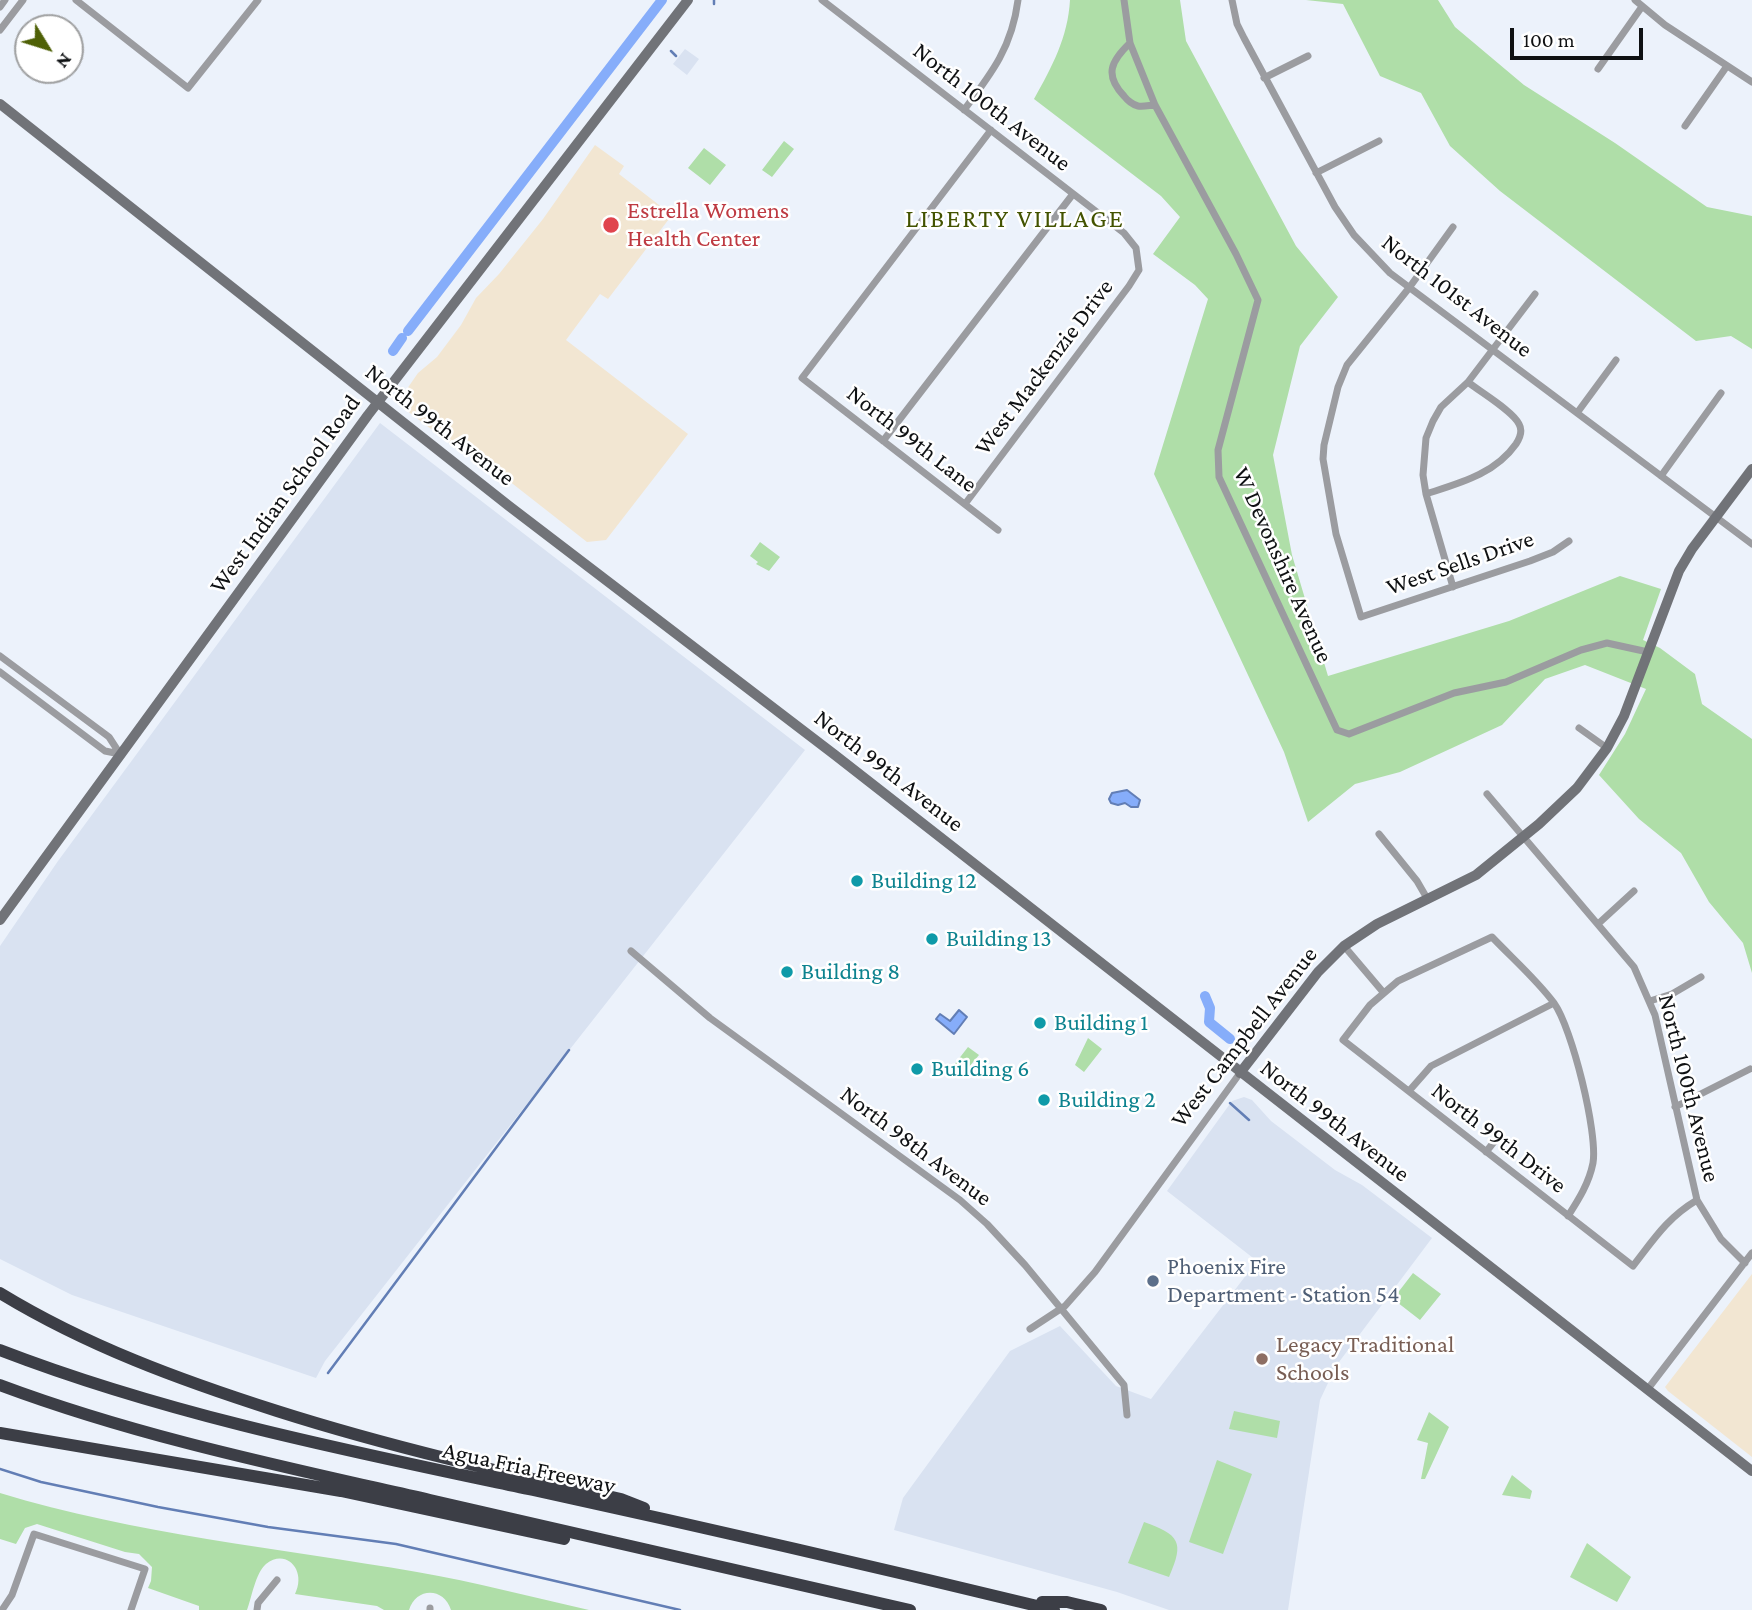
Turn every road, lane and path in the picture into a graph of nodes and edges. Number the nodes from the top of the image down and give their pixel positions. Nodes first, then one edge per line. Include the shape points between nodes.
1 (5, 0) edge
2 (23, 0) edge
3 (76, 0) edge
4 (258, 0) edge
5 (688, 0) edge
6 (822, 0) edge
7 (1018, 0) edge
8 (1124, 0) edge
9 (1232, 0) edge
10 (1635, 0) edge
11 (0, 7) edge
12 (1641, 8) junction
13 (0, 30) edge
14 (1130, 43) junction
15 (1308, 56) dead end
16 (1727, 66) junction
17 (1598, 69) dead end
18 (1264, 78) junction
19 (1752, 82) edge
20 (0, 104) edge
21 (1155, 105) junction
22 (964, 110) junction
23 (1685, 127) dead end
24 (991, 130) junction
25 (1379, 141) dead end
26 (1316, 173) junction
27 (1073, 194) junction
28 (1452, 227) dead end
29 (1136, 248) joint
30 (1409, 288) junction
31 (1535, 294) dead end
32 (1492, 349) junction
33 (1616, 360) dead end
34 (1468, 382) junction
35 (1721, 393) dead end
36 (377, 402) junction
37 (1577, 413) junction
38 (883, 441) junction
39 (1752, 469) edge
40 (1661, 476) junction
41 (1426, 494) junction
42 (965, 504) junction
43 (1716, 517) junction
44 (998, 530) dead end
45 (1569, 541) dead end
46 (1752, 544) edge
47 (1453, 587) junction
48 (1648, 652) junction
49 (0, 656) edge
50 (0, 672) edge
51 (1579, 728) dead end
52 (1607, 748) junction
53 (120, 754) junction
54 (1487, 794) dead end
55 (1379, 834) dead end
56 (1524, 837) junction
57 (1634, 891) dead end
58 (1428, 900) junction
59 (0, 920) edge
60 (1598, 924) junction
61 (1344, 946) junction
62 (631, 951) dead end
63 (1701, 977) dead end
64 (1383, 992) junction
65 (1650, 1000) junction
66 (1554, 1003) junction
67 (1750, 1069) dead end
68 (1240, 1073) junction
69 (1409, 1091) junction
70 (1675, 1107) junction
71 (1497, 1138) dead end
72 (1486, 1152) junction
73 (1698, 1200) junction
74 (1568, 1216) junction
75 (1752, 1254) edge
76 (1745, 1262) junction
77 (0, 1293) edge
78 (1061, 1309) junction
79 (1030, 1329) dead end
80 (0, 1350) edge
81 (0, 1385) edge
82 (1647, 1390) junction
83 (1127, 1415) dead end
84 (0, 1433) edge
85 (1752, 1471) edge
86 (677, 1521) junction
87 (663, 1553) junction
88 (277, 1580) dead end
89 (1024, 1603) junction
90 (2, 1610) edge
91 (131, 1610) edge
92 (257, 1610) edge
93 (911, 1610) edge
94 (1054, 1610) edge
95 (1101, 1610) edge

1 - 11 street
2 - 13 street
3 - 4 street via 188,88
5 - 36 main road, West Indian School Road
6 - 22 street, North 100th Avenue
7 - 22 street via 1004,54
8 - 14 street, W Devonshire Avenue
9 - 18 street, North 101st Avenue via 1237,24
10 - 12 street
12 - 16 street
12 - 17 street
14 - 21 street, W Devonshire Avenue
14 - 21 street via 1111,71 1115,87 1138,106
15 - 18 street
16 - 19 street
16 - 23 street
18 - 26 street, North 101st Avenue
20 - 36 main road, North 99th Avenue
21 - 48 street, W Devonshire Avenue via 1258,300 1218,450 1219,477 1337,730 1349,734 1454,693 1506,682 1607,643
22 - 24 street, North 100th Avenue
24 - 27 street, North 100th Avenue
24 - 38 street, North 99th Lane via 802,378
25 - 26 street
26 - 30 street, North 101st Avenue via 1354,235
27 - 29 street, North 100th Avenue via 1124,233
27 - 38 street
28 - 30 street
29 - 42 street, West Mackenzie Drive via 1139,271 1129,286
30 - 32 street, North 101st Avenue
30 - 47 street, West Sells Drive via 1347,365 1323,459 1336,534 1361,617
31 - 32 street
32 - 34 street
32 - 37 street, North 101st Avenue
33 - 37 street
34 - 41 street via 1441,407 1426,438
34 - 41 street via 1516,418 1519,440 1502,461 1482,474
35 - 40 street
36 - 53 main road, West Indian School Road
36 - 68 main road, North 99th Avenue
37 - 40 street, North 101st Avenue
38 - 42 street, North 99th Lane
39 - 43 main road, West Campbell Avenue
40 - 43 street, North 101st Avenue
41 - 47 street
42 - 44 street, North 99th Lane
43 - 46 street, North 101st Avenue
43 - 48 main road, West Campbell Avenue via 1679,571
45 - 47 street, West Sells Drive via 1553,552
48 - 52 main road, West Campbell Avenue
49 - 53 street via 109,737
50 - 53 street via 106,751
51 - 52 street
52 - 56 main road, West Campbell Avenue via 1566,800
53 - 59 main road, West Indian School Road
54 - 56 street, North 100th Avenue
55 - 58 street
56 - 58 main road, West Campbell Avenue via 1476,875
56 - 60 street, North 100th Avenue
57 - 60 street
58 - 61 main road, West Campbell Avenue
60 - 65 street, North 100th Avenue via 1634,967
61 - 64 street
61 - 68 main road, West Campbell Avenue via 1318,972
62 - 78 street, North 98th Avenue via 710,1018 960,1200
63 - 65 street via 1672,995
64 - 66 street via 1413,972 1492,937
64 - 69 street, North 99th Drive via 1343,1040
65 - 70 street, North 100th Avenue
66 - 69 street via 1431,1066
66 - 74 street via 1568,1031 1594,1136 1588,1178
67 - 70 street
68 - 78 street, West Campbell Avenue via 1095,1272
68 - 82 main road, North 99th Avenue
69 - 72 street, North 99th Drive
70 - 73 street, North 100th Avenue
71 - 72 street
72 - 74 street, North 99th Drive
73 - 74 street, North 99th Drive via 1667,1222 1633,1266
73 - 76 street, North 100th Avenue via 1721,1239
75 - 76 street
76 - 82 street
77 - 86 highway via 91,1342 232,1397 452,1461 621,1499
78 - 79 street, West Campbell Avenue
78 - 83 street, North 98th Avenue via 1124,1385
80 - 86 highway, Agua Fria Freeway via 120,1391 347,1451
81 - 87 highway via 175,1440
82 - 85 main road, North 99th Avenue
84 - 87 highway via 341,1490 605,1548
86 - 89 highway, Agua Fria Freeway
87 - 93 highway
88 - 92 street
89 - 94 highway, Agua Fria Freeway
89 - 95 highway via 1067,1602
90 - 91 street via 34,1534 145,1569

